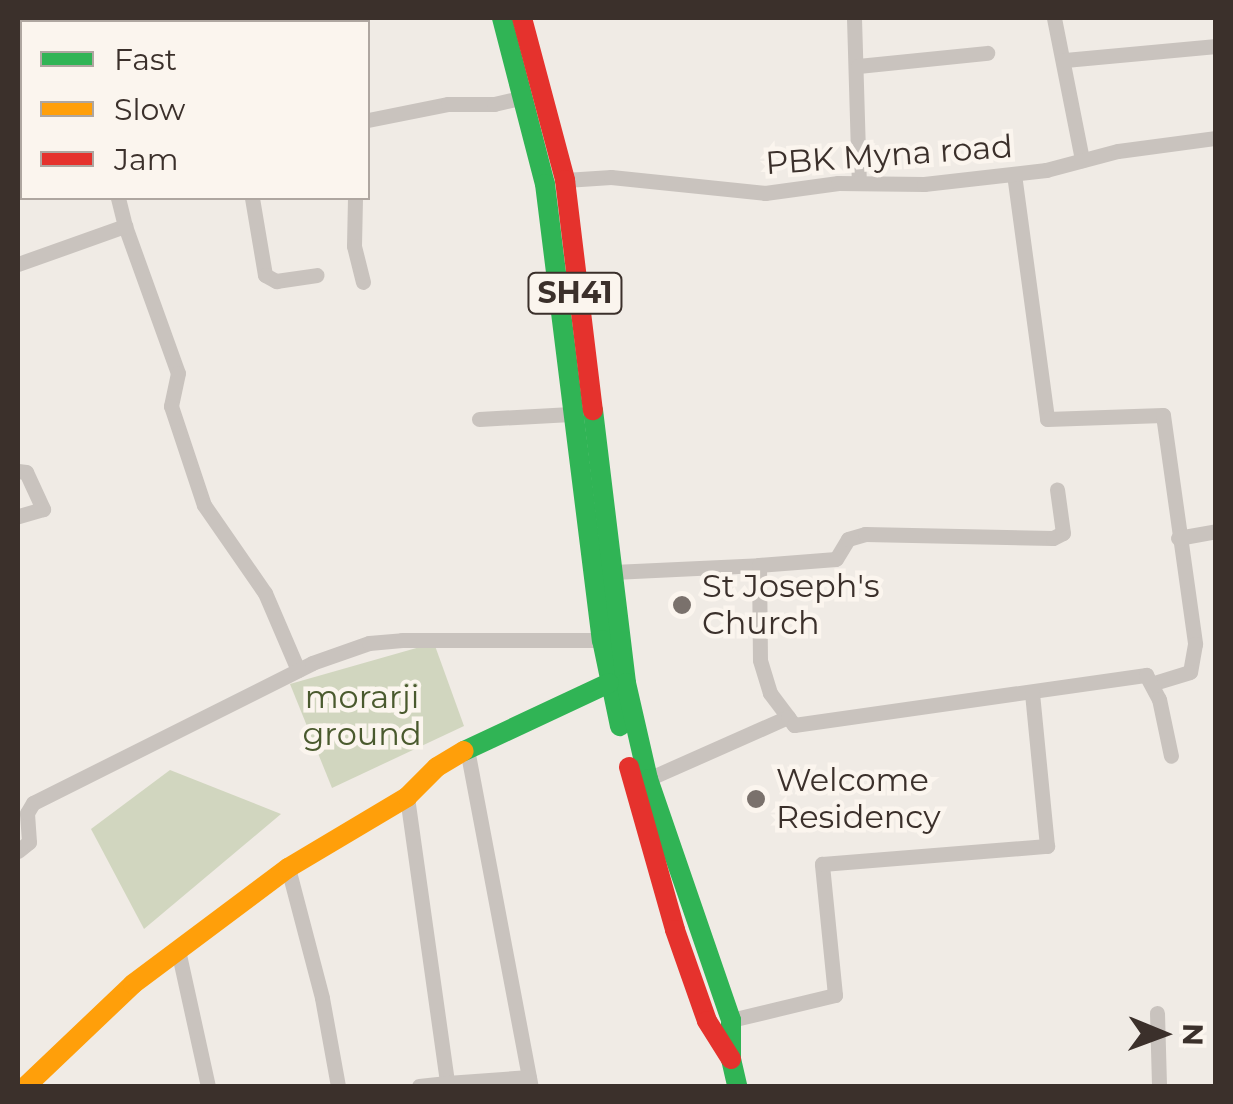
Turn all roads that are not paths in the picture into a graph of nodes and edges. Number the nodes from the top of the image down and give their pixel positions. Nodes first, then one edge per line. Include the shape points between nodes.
1 (502, 18) edge
2 (522, 18) edge
3 (854, 18) edge
4 (1054, 18) edge
5 (1216, 46) edge
6 (987, 54) dead end
7 (1065, 60) junction
8 (858, 66) junction
9 (521, 98) junction
10 (370, 120) edge
11 (1216, 138) edge
12 (1082, 160) junction
13 (1014, 174) junction
14 (564, 180) junction
15 (859, 183) junction
16 (118, 200) edge
17 (252, 200) edge
18 (356, 200) edge
19 (125, 226) junction
20 (18, 264) edge
21 (317, 275) dead end
22 (363, 282) dead end
23 (571, 414) junction
24 (479, 419) dead end
25 (18, 471) edge
26 (1057, 489) dead end
27 (18, 516) edge
28 (1216, 531) edge
29 (1178, 538) junction
30 (759, 565) junction
31 (614, 572) junction
32 (602, 640) junction
33 (298, 670) junction
34 (609, 683) junction
35 (1154, 683) junction
36 (1032, 694) junction
37 (788, 717) junction
38 (467, 749) junction
39 (1171, 756) dead end
40 (648, 780) junction
41 (407, 797) junction
42 (18, 851) edge
43 (288, 868) junction
44 (697, 923) junction
45 (675, 930) junction
46 (178, 950) junction
47 (1156, 1013) dead end
48 (731, 1020) junction
49 (731, 1060) junction
50 (447, 1082) junction
51 (530, 1082) edge
52 (26, 1086) edge
53 (208, 1086) edge
54 (338, 1086) edge
55 (420, 1086) edge
56 (737, 1086) edge
57 (1159, 1086) edge

1 - 9 main road
2 - 14 main road, SH41
3 - 8 street
4 - 7 street
5 - 7 street
6 - 8 street
7 - 12 street
8 - 15 street
9 - 10 street
9 - 23 main road via 545,184
11 - 12 street, PBK Myna road
12 - 13 street, PBK Myna road
13 - 15 street, PBK Myna road
13 - 29 street via 1047,419 1164,414
14 - 15 street, PBK Myna road via 611,177 766,193
14 - 31 main road, SH41
16 - 19 street
17 - 21 street via 265,274 276,280
18 - 22 street via 354,246
19 - 20 street
19 - 33 street via 178,373 171,406 204,505 265,593
23 - 24 street
23 - 32 main road
25 - 27 street via 26,472 44,509
26 - 30 street via 1063,533 1052,538 865,534 848,538 836,559
28 - 29 street
29 - 35 street via 1194,644 1190,672
30 - 31 street
30 - 37 street via 760,660 770,694
31 - 40 main road via 626,683
32 - 33 street via 369,643
32 - 34 main road
33 - 42 street via 32,803 29,842
34 - 38 main road
34 - 45 main road
35 - 36 street via 1146,675
35 - 39 street
36 - 37 street via 794,725
36 - 48 street via 1048,846 822,864 835,995
37 - 40 street
38 - 41 main road
38 - 51 street
40 - 44 main road
41 - 43 main road
41 - 50 street
43 - 46 main road
43 - 54 street
44 - 45 main road
44 - 48 main road
45 - 49 main road via 707,1021
46 - 52 main road
46 - 53 street
47 - 57 street
48 - 49 main road
49 - 56 main road
50 - 51 street
50 - 55 street

